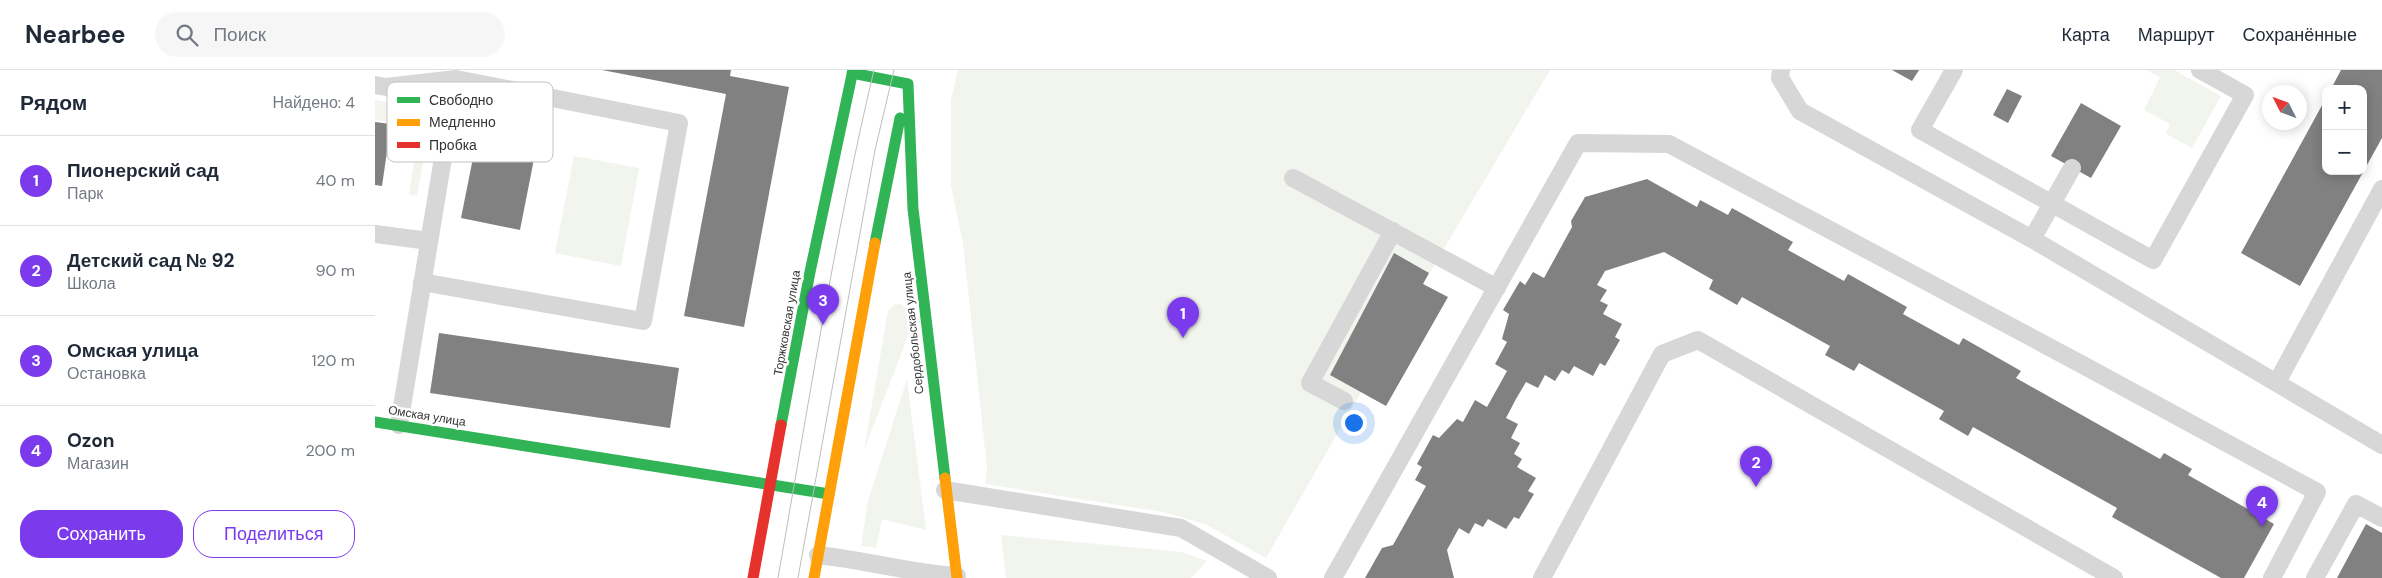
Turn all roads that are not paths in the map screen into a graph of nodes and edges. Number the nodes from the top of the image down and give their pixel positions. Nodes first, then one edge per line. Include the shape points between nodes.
1 (911, 70) edge
2 (1781, 70) edge
3 (1954, 70) edge
4 (2200, 70) edge
5 (853, 72) edge
6 (455, 79) junction
7 (430, 82) edge
8 (455, 82) edge
9 (470, 82) edge
10 (908, 84) junction
11 (553, 98) edge
12 (442, 162) edge
13 (2072, 168) dead end
14 (1293, 178) dead end
15 (2382, 189) edge
16 (2051, 204) junction
17 (1393, 231) junction
18 (375, 234) edge
19 (2032, 239) junction
20 (429, 241) junction
21 (422, 282) junction
22 (1497, 288) junction
23 (2277, 382) junction
24 (1344, 401) dead end
25 (375, 422) edge
26 (399, 426) junction
27 (2382, 445) edge
28 (771, 485) junction
29 (945, 490) junction
30 (829, 494) junction
31 (2382, 518) edge
32 (818, 556) junction
33 (957, 577) edge
34 (753, 578) edge
35 (814, 578) edge
36 (1268, 578) edge
37 (1333, 578) edge
38 (1542, 578) edge
39 (2114, 578) edge
40 (2271, 578) edge
41 (2315, 578) edge

1 - 10 main road, Сердобольская улица
2 - 19 lane via 1780,78 1800,111
3 - 16 lane via 1921,130
4 - 16 lane via 2245,95 2153,260
5 - 10 main road
5 - 28 main road, Торжковская улица via 810,272
6 - 7 lane
6 - 8 lane
6 - 9 lane
10 - 29 main road, Сердобольская улица via 913,210
10 - 30 main road via 890,160
11 - 21 lane via 679,123 643,321
12 - 20 lane
13 - 16 lane
14 - 17 lane
15 - 23 lane
16 - 19 lane
17 - 22 lane
17 - 24 lane via 1310,383
18 - 20 lane
19 - 23 lane
20 - 21 lane
21 - 26 lane
22 - 37 lane
22 - 40 lane via 1579,143 1669,144 2317,492
23 - 27 lane
25 - 26 main road, Омская улица
26 - 28 main road, Омская улица
28 - 30 main road, Омская улица
28 - 34 main road, Торжковская улица
29 - 33 main road, Сердобольская улица
29 - 36 lane via 1181,528
30 - 32 main road
31 - 41 lane via 2356,504
32 - 33 lane
32 - 35 main road
38 - 39 lane via 1663,354 1698,340

